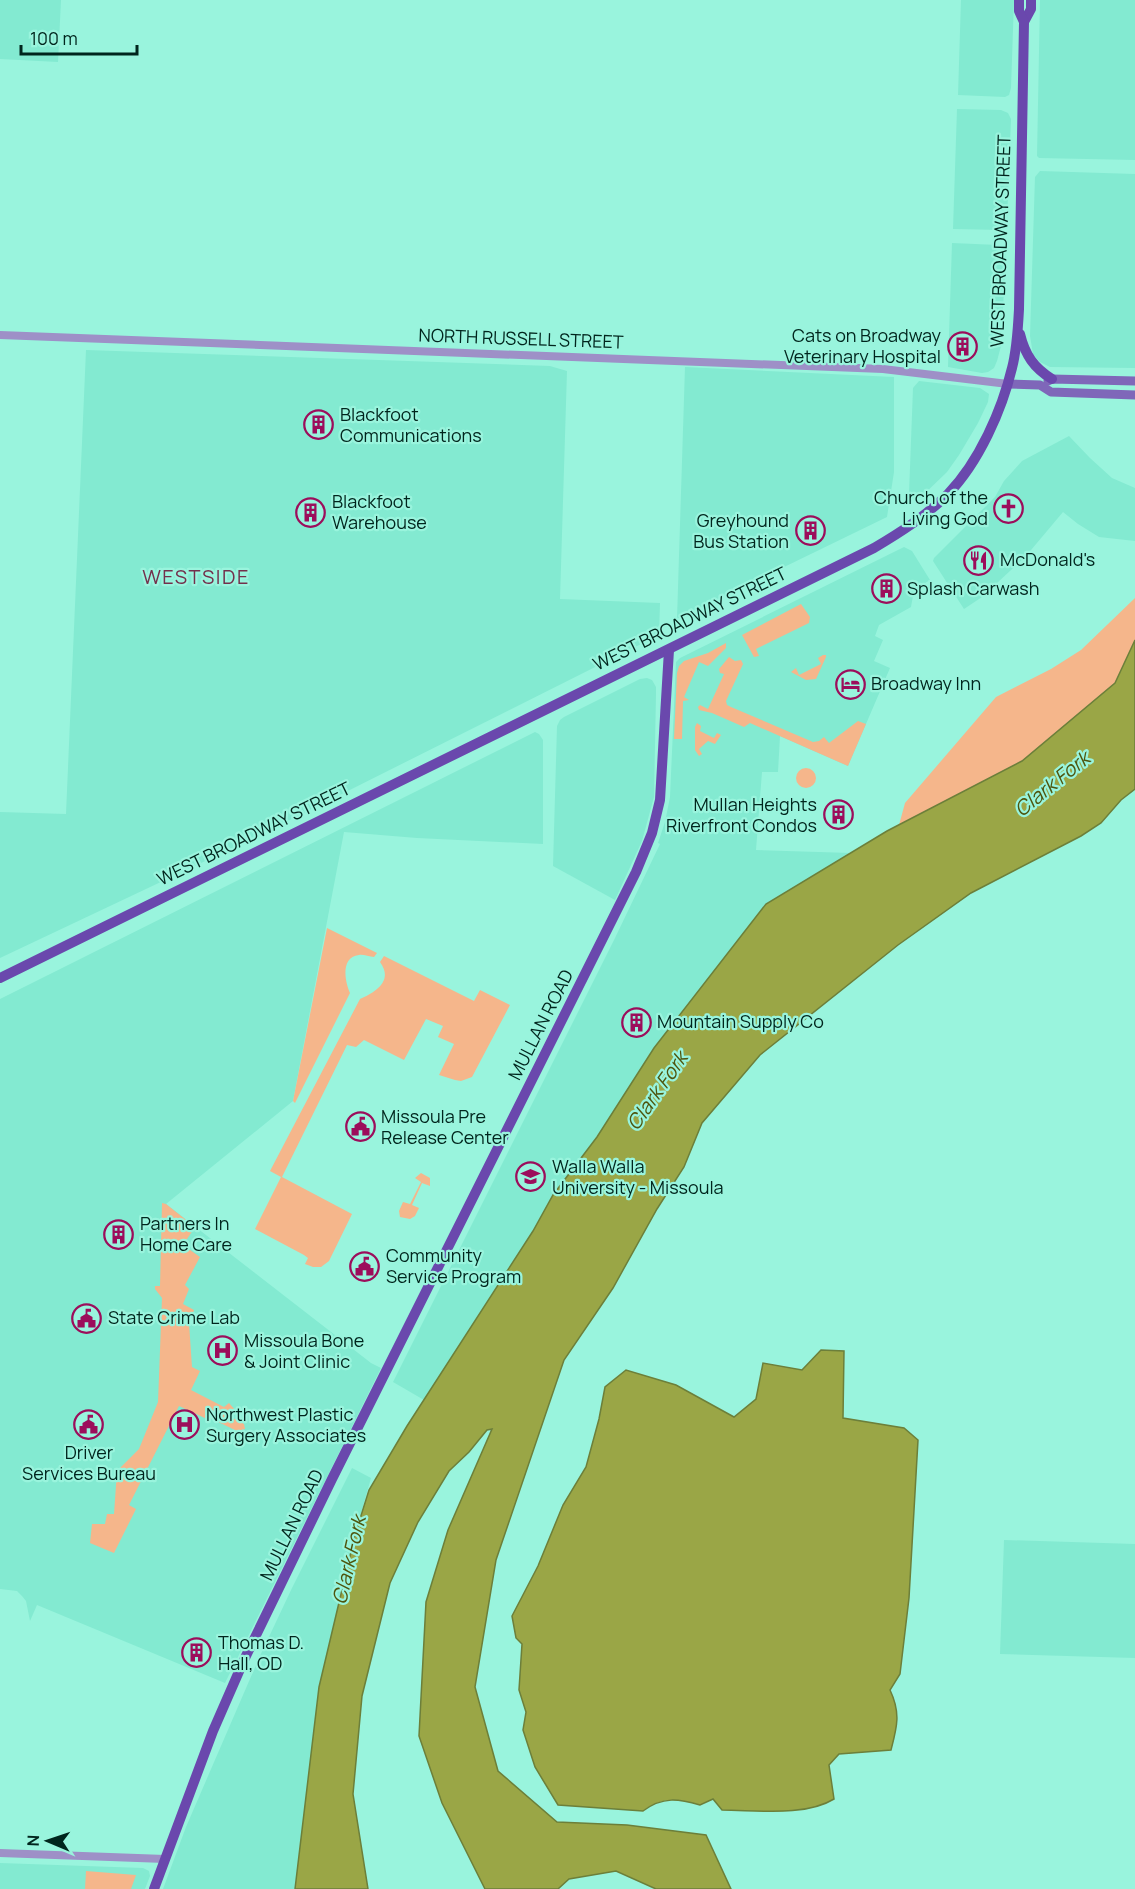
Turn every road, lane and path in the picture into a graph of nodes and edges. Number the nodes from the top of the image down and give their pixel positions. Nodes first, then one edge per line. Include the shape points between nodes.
1 (1019, 0) edge
2 (1031, 0) edge
3 (1024, 22) junction
4 (1018, 326) junction
5 (0, 335) edge
6 (1052, 379) junction
7 (1135, 381) edge
8 (1008, 384) junction
9 (1040, 385) junction
10 (1135, 394) edge
11 (669, 650) junction
12 (0, 978) edge
13 (0, 1853) edge
14 (165, 1859) junction
15 (154, 1889) edge

1 - 3 main road, WEST BROADWAY STREET
2 - 3 main road, WEST BROADWAY STREET
3 - 4 main road, WEST BROADWAY STREET
4 - 6 main road via 1030,362
4 - 8 main road, WEST BROADWAY STREET
5 - 8 street, NORTH RUSSELL STREET via 883,369
6 - 7 main road, NORTH RUSSELL STREET
6 - 9 main road, NORTH RUSSELL STREET
8 - 9 main road, NORTH RUSSELL STREET
8 - 11 main road, WEST BROADWAY STREET via 973,460 926,514 874,548
9 - 10 main road, NORTH RUSSELL STREET via 1051,392
11 - 12 main road, WEST BROADWAY STREET
11 - 14 main road, MULLAN ROAD via 660,800 647,846 244,1660
13 - 14 street
14 - 15 main road, MULLAN ROAD

